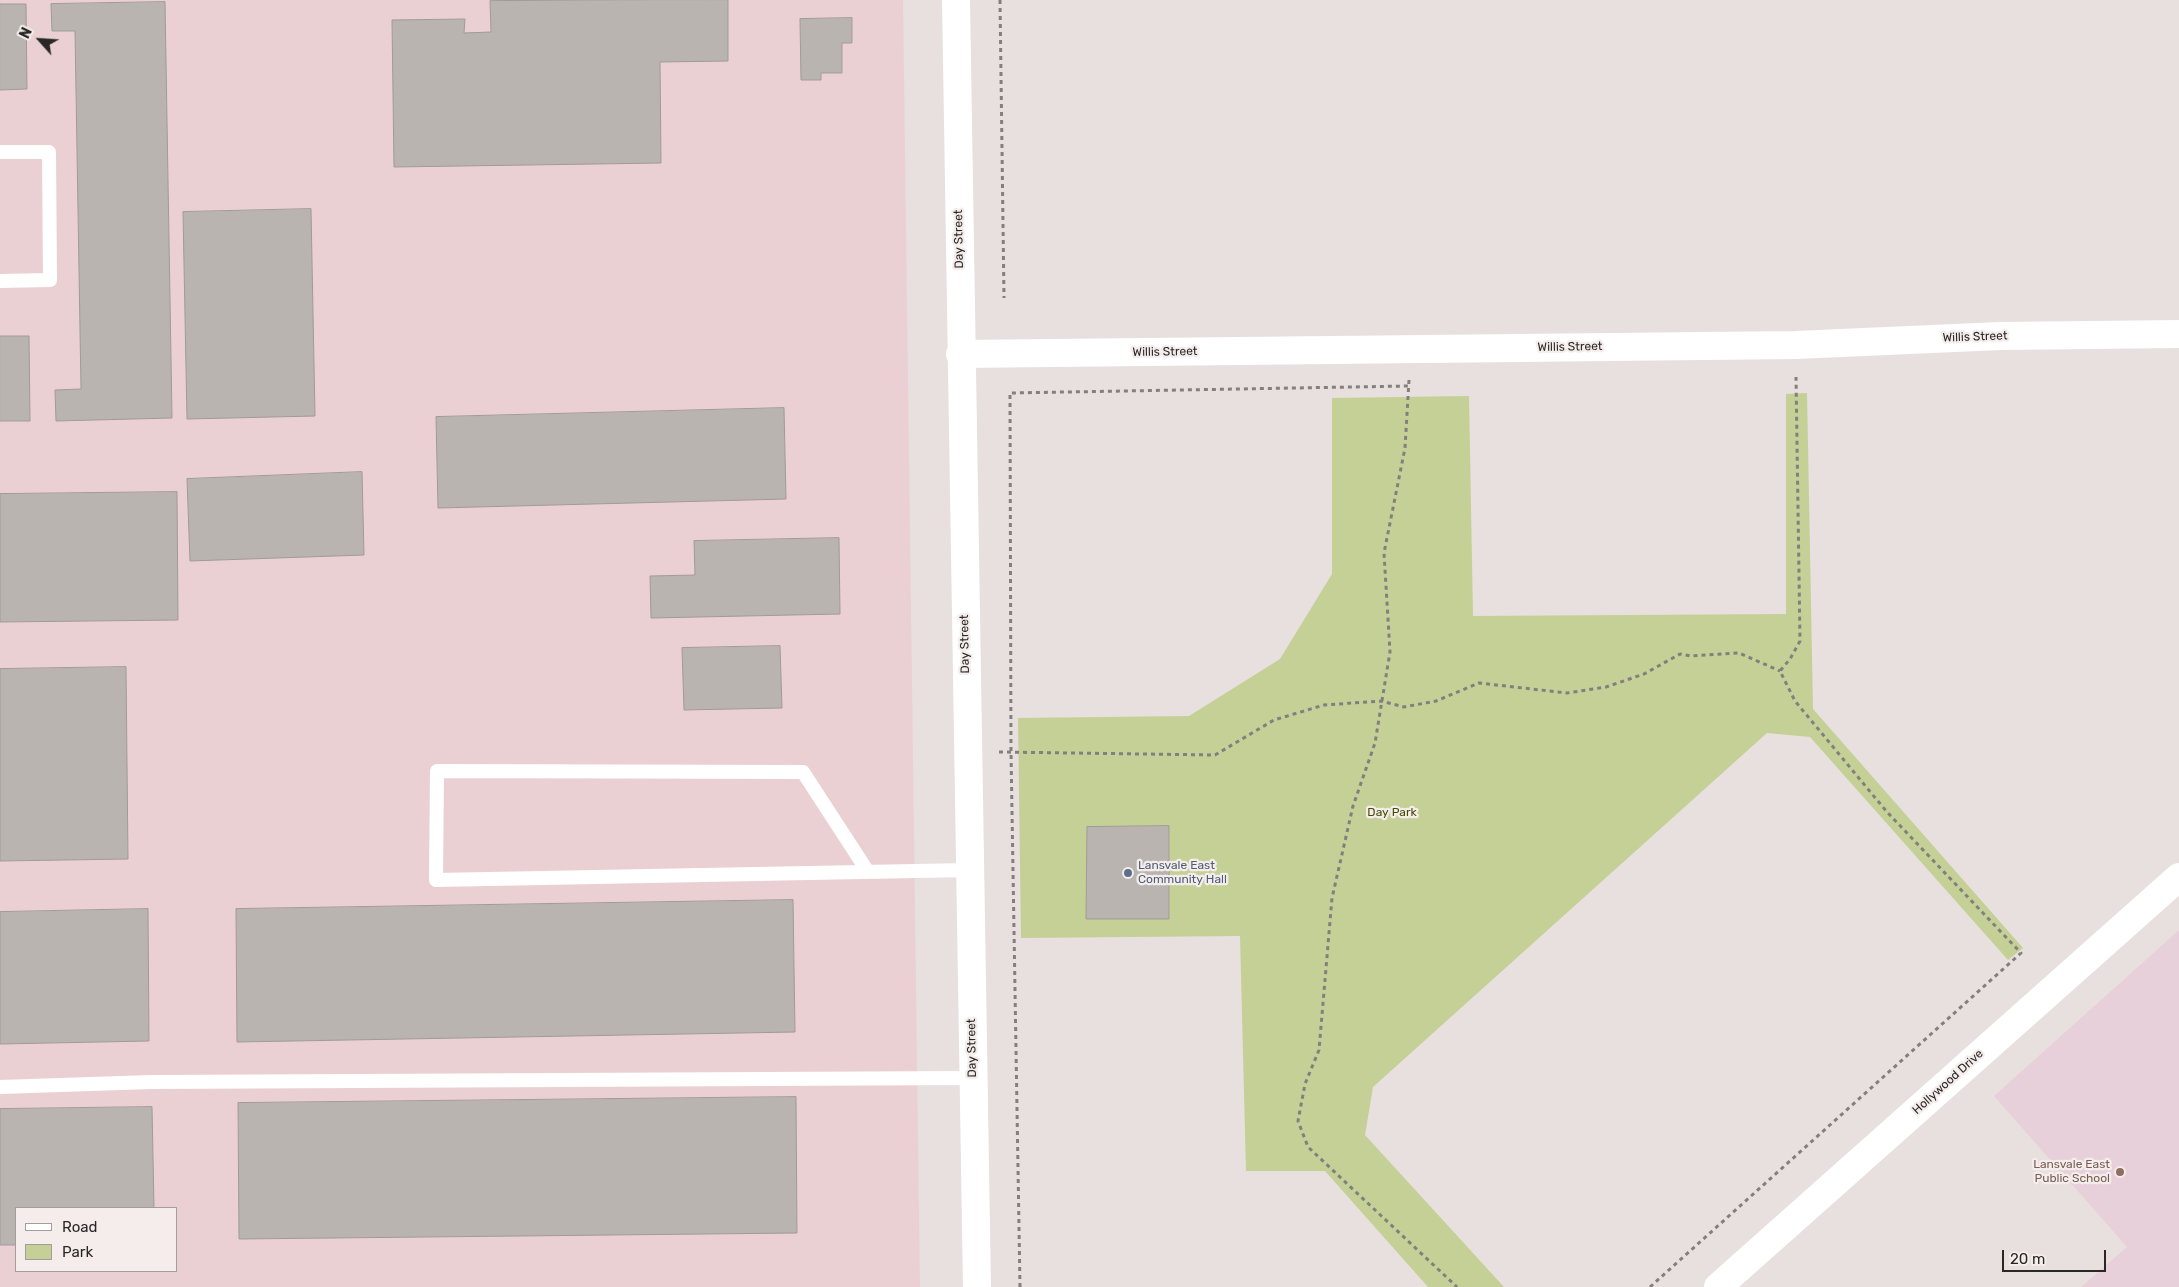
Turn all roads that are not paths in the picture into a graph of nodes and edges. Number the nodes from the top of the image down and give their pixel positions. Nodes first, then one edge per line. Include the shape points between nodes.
1 (956, 0) edge
2 (0, 152) edge
3 (0, 281) edge
4 (2179, 334) edge
5 (960, 354) junction
6 (969, 870) junction
7 (868, 872) junction
8 (2179, 877) edge
9 (972, 1078) junction
10 (0, 1087) edge
11 (976, 1287) edge
12 (1718, 1287) edge

1 - 5 street, Day Street
2 - 3 lane via 49,152 50,280
4 - 5 street, Willis Street via 2000,336 1796,345
5 - 6 street, Day Street
6 - 7 lane
6 - 9 street, Day Street
7 - 7 lane via 804,772 438,771 436,880
8 - 12 street, Hollywood Drive
9 - 10 lane via 161,1082
9 - 11 street, Day Street

